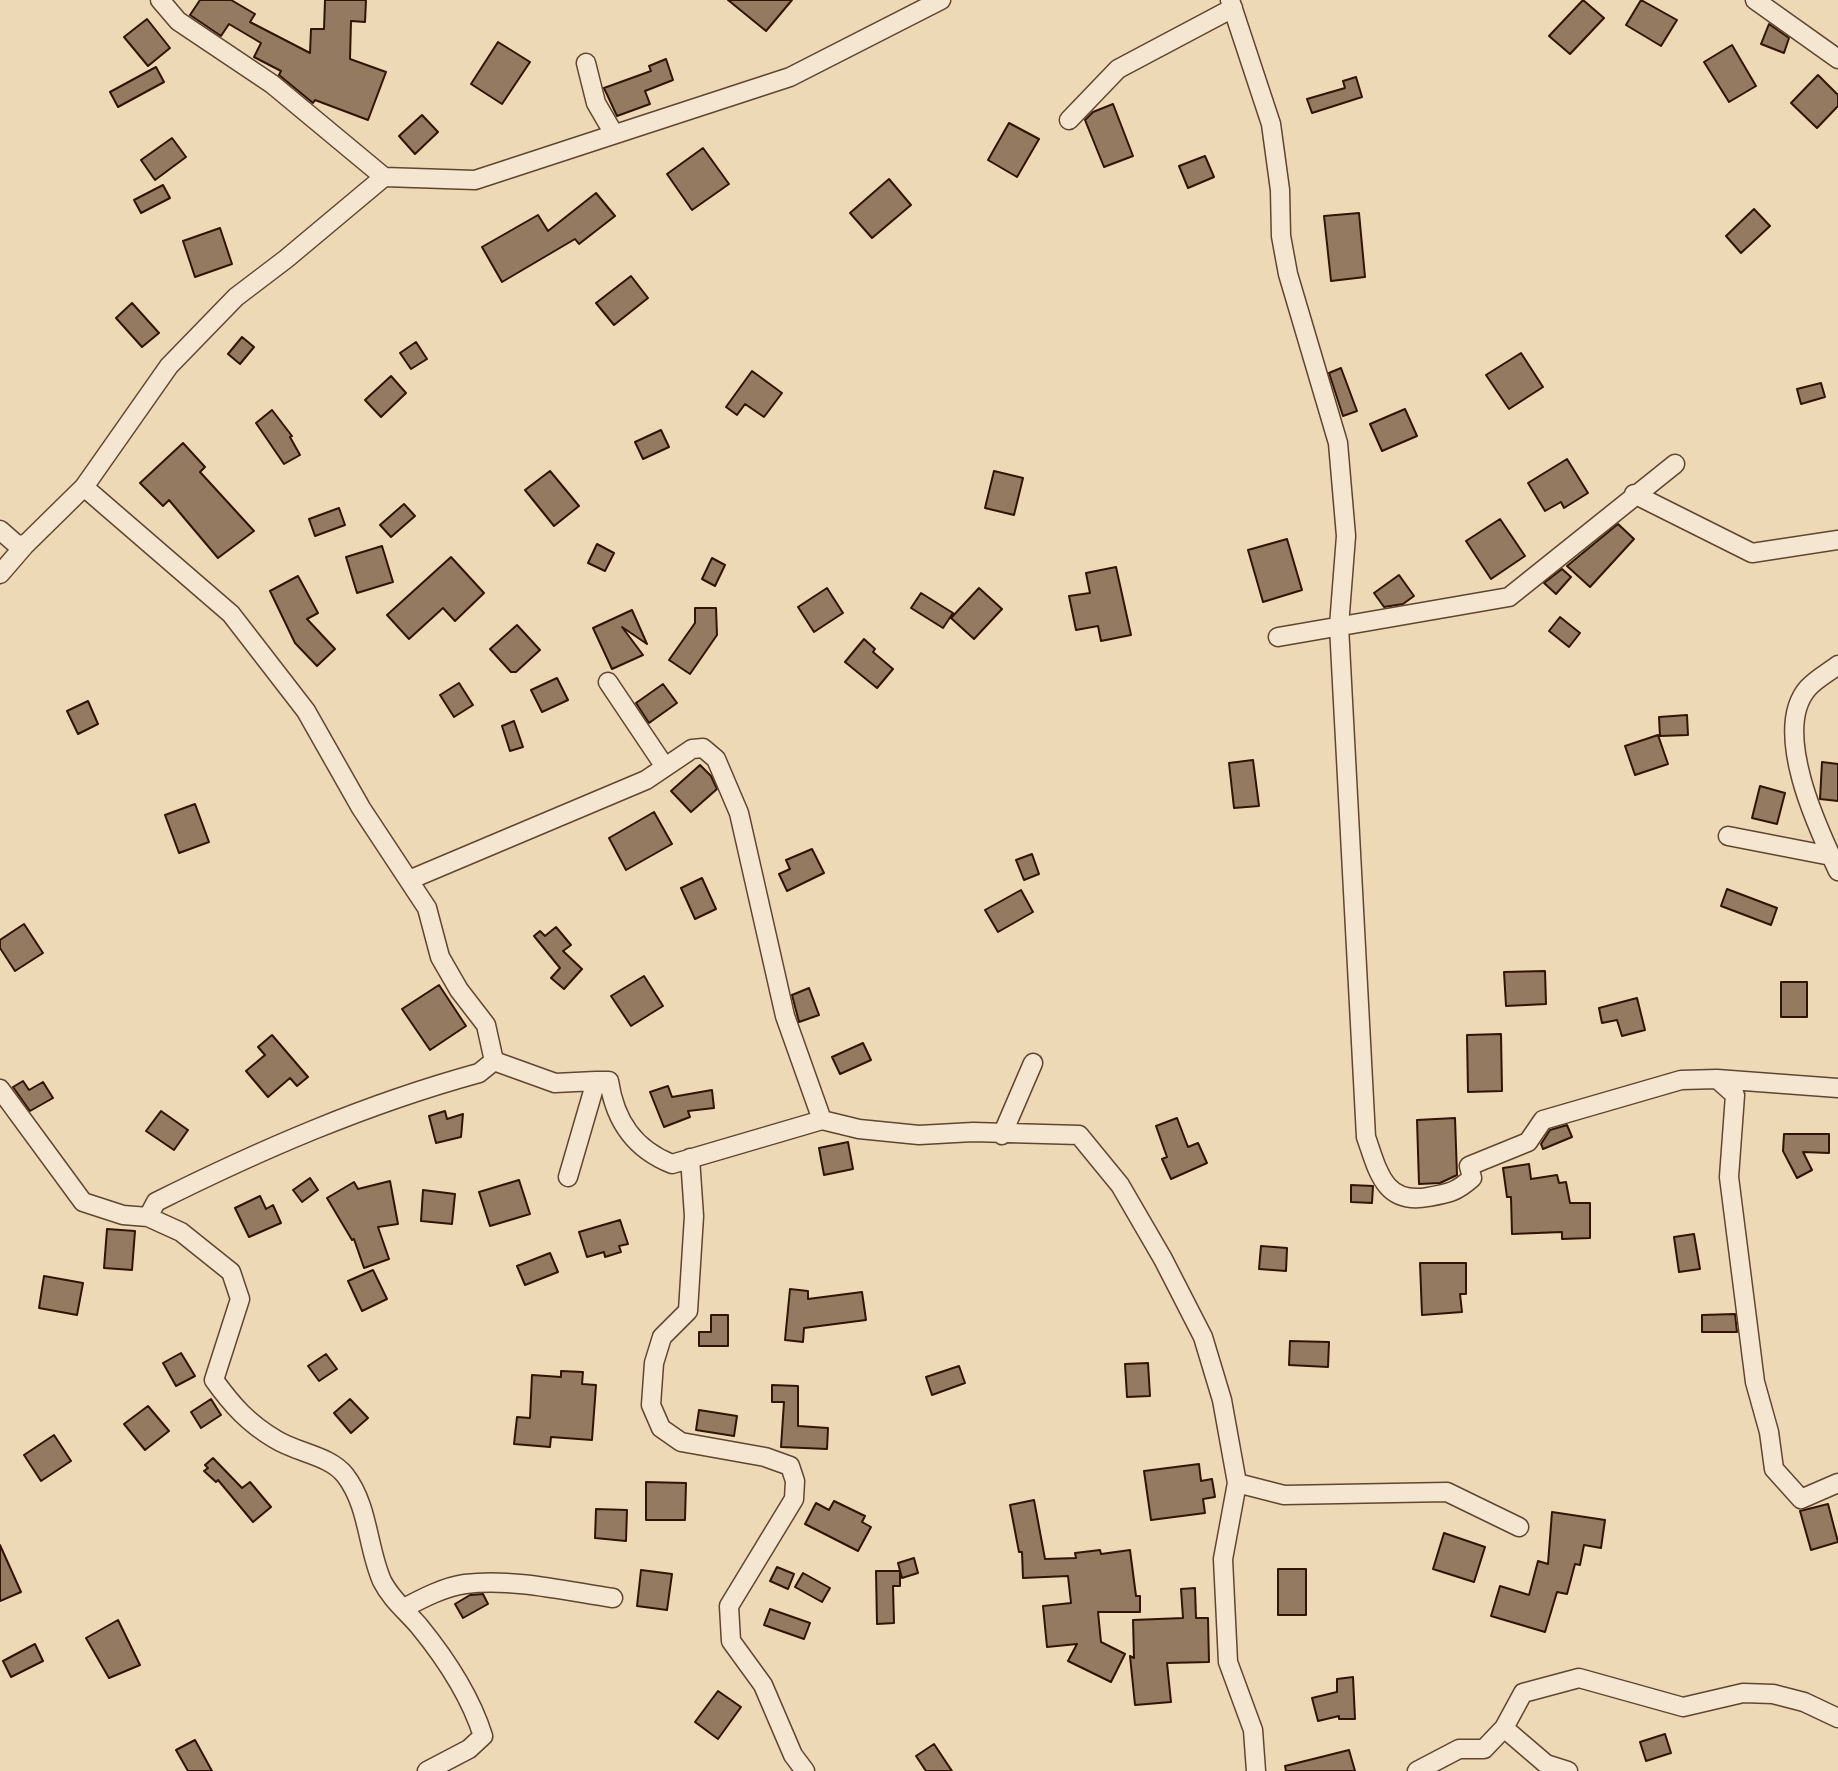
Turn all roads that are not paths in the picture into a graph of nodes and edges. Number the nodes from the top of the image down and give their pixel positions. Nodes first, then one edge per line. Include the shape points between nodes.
1 (160, 0) edge
2 (941, 0) edge
3 (1755, 0) edge
4 (1232, 4) edge
5 (1838, 59) edge
6 (586, 63) dead end
7 (1069, 120) dead end
8 (614, 135) junction
9 (384, 177) junction
10 (1675, 464) dead end
11 (83, 487) junction
12 (1634, 494) junction
13 (0, 530) edge
14 (1838, 540) edge
15 (25, 545) junction
16 (0, 574) edge
17 (1339, 626) junction
18 (1278, 636) dead end
19 (1838, 665) edge
20 (608, 682) dead end
21 (664, 767) junction
22 (1728, 836) dead end
23 (1834, 864) edge
24 (409, 880) junction
25 (494, 1061) junction
26 (1033, 1063) dead end
27 (1717, 1079) junction
28 (597, 1081) junction
29 (0, 1088) edge
30 (1838, 1088) edge
31 (822, 1119) junction
32 (1002, 1135) junction
33 (690, 1158) junction
34 (568, 1177) dead end
35 (148, 1217) junction
36 (1237, 1483) junction
37 (1838, 1483) edge
38 (1520, 1527) dead end
39 (613, 1598) dead end
40 (404, 1608) junction
41 (1838, 1718) edge
42 (1504, 1728) junction
43 (427, 1771) edge
44 (805, 1771) edge
45 (1256, 1771) edge
46 (1417, 1771) edge
47 (1567, 1771) edge

1 - 9 street via 178,21 272,84
2 - 8 street via 790,78
3 - 5 street
4 - 7 street via 1118,69
4 - 17 street via 1271,124 1288,274 1338,443 1346,536
6 - 8 street via 596,103
8 - 9 street via 475,180
9 - 11 street via 236,297 169,366
10 - 12 street
11 - 15 street
11 - 24 street via 231,614 306,711 361,808
12 - 14 street via 1752,553
12 - 17 street via 1509,597
13 - 15 street via 16,544
15 - 16 street
17 - 18 street
17 - 27 street via 1366,1137 1382,1180 1399,1197 1456,1192 1472,1178 1469,1166 1528,1142 1542,1120 1681,1080
19 - 23 street via 1807,688 1795,716 1797,761 1814,821
20 - 21 street
21 - 24 street via 646,780
21 - 31 street via 692,749 703,748 716,759 727,783 747,841 785,1016
22 - 23 street
24 - 25 street via 427,908 440,957 486,1025
25 - 28 street via 555,1083
25 - 35 street via 479,1073 365,1109 260,1151 156,1202
26 - 32 street
27 - 30 street
27 - 37 street via 1735,1095 1729,1177 1755,1382 1774,1469 1801,1499
28 - 33 street via 609,1081 613,1107 639,1145 672,1164
28 - 34 street
29 - 35 street via 83,1202 123,1215
31 - 32 street via 859,1129 919,1135
31 - 33 street
32 - 36 street via 1079,1135 1120,1185 1203,1337 1231,1434
33 - 44 street via 694,1216 688,1311 662,1337 654,1363 651,1405 661,1428 681,1442 790,1466 794,1499 729,1606 731,1642 763,1685 793,1755
35 - 40 street via 181,1232 231,1272 240,1299 214,1380 240,1415 275,1440 328,1460 345,1475 359,1502 381,1578
36 - 38 street via 1284,1495 1447,1492
36 - 45 street via 1223,1559 1228,1662 1253,1730
39 - 40 street via 464,1584
40 - 43 street via 440,1652 474,1707 483,1736 469,1749
41 - 42 street via 1773,1694 1743,1693 1683,1707 1579,1678 1523,1693
42 - 46 street via 1484,1749 1459,1749
42 - 47 street via 1546,1764

